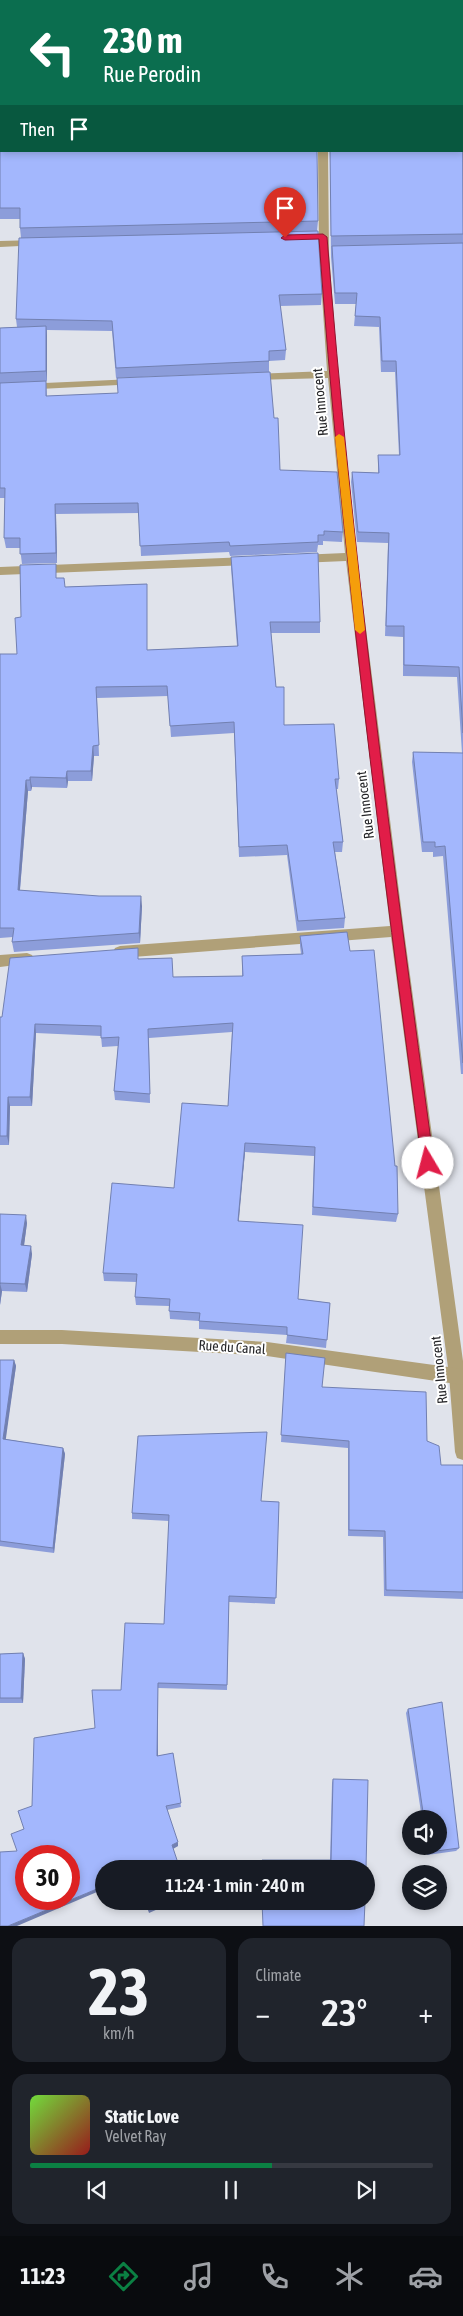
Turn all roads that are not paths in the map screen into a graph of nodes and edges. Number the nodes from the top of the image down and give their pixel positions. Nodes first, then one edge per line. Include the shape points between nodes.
1 (323, 152) edge
2 (49, 243) edge
3 (0, 244) edge
4 (333, 374) junction
5 (245, 378) edge
6 (147, 382) edge
7 (0, 388) edge
8 (351, 557) junction
9 (263, 560) edge
10 (283, 560) edge
11 (0, 571) edge
12 (397, 931) junction
13 (109, 953) edge
14 (40, 958) edge
15 (0, 961) edge
16 (0, 1337) edge
17 (460, 1376) edge
18 (463, 1452) edge

1 - 4 street, Rue Innocent via 318,237 329,252
2 - 3 street
4 - 5 street
4 - 8 street, Rue Innocent
6 - 7 street
8 - 10 street
8 - 12 street, Rue Innocent
9 - 11 street
12 - 13 street
12 - 17 street, Rue Innocent
14 - 15 street
16 - 17 street, Rue du Canal via 62,1337 267,1349
17 - 18 street, Rue Innocent

